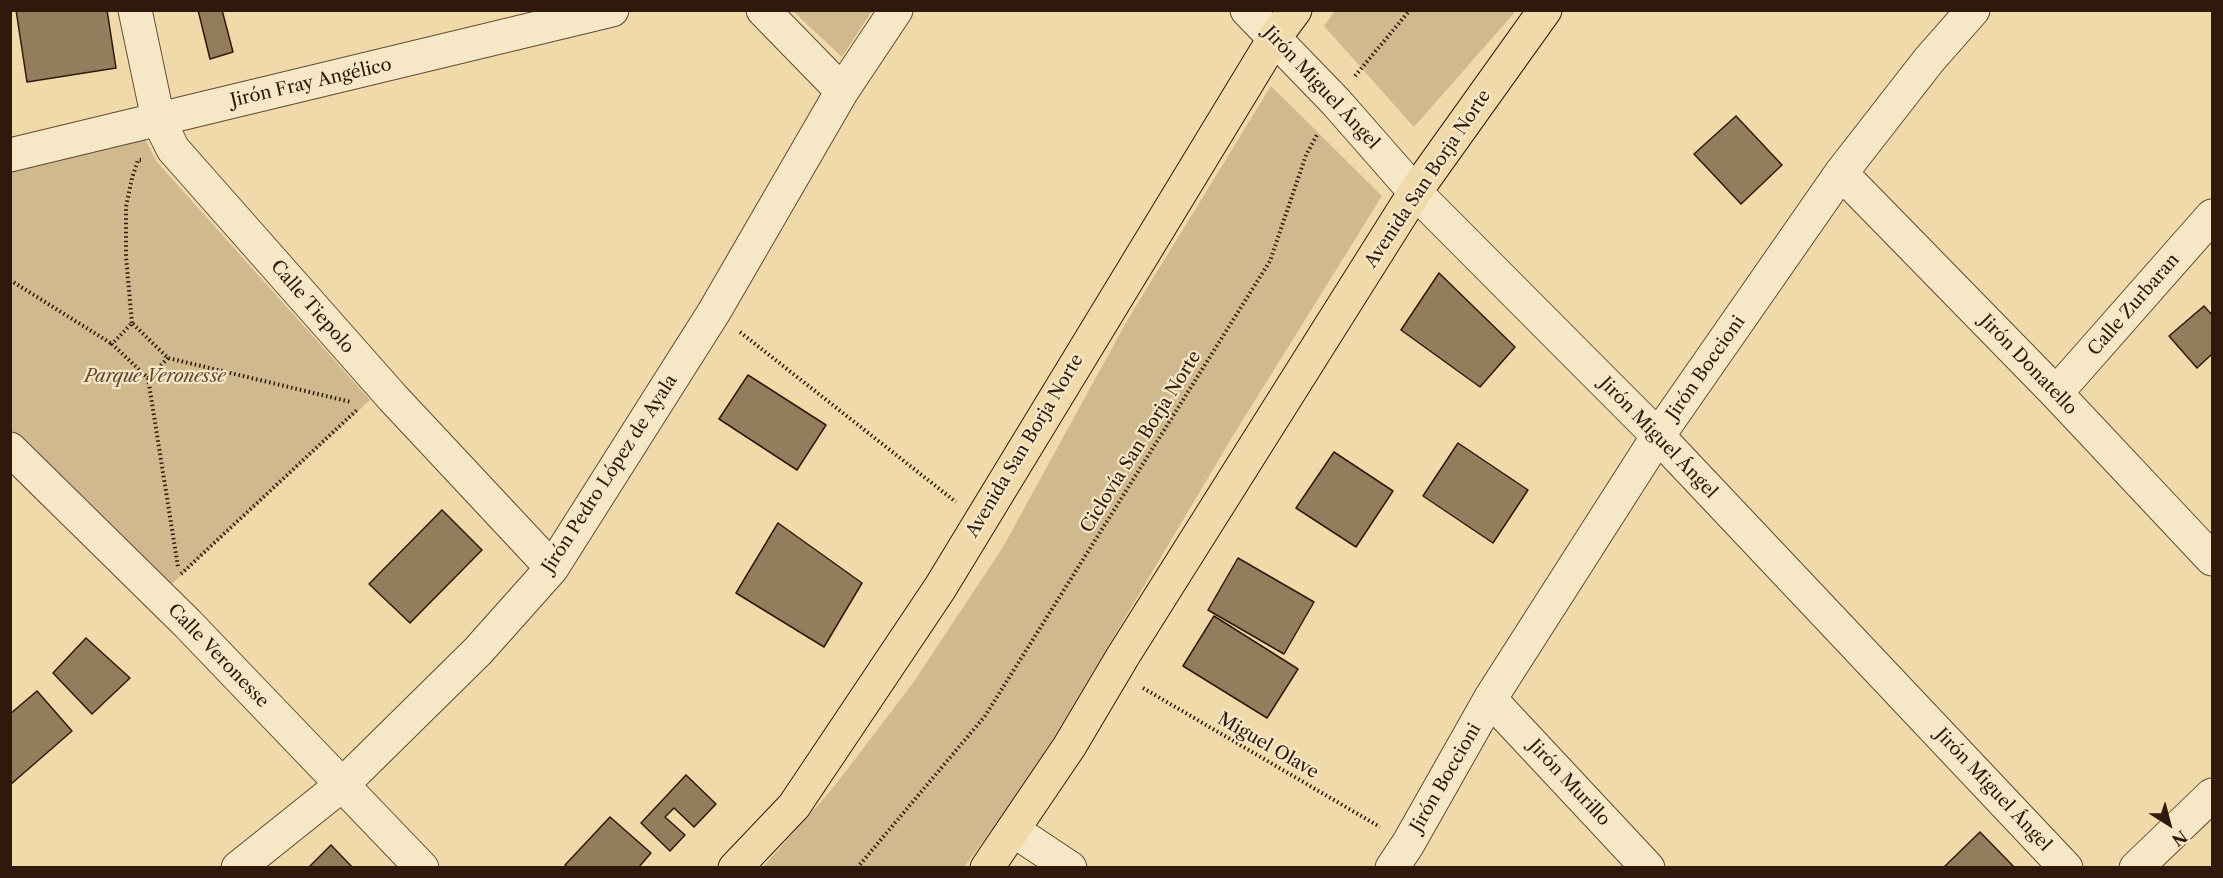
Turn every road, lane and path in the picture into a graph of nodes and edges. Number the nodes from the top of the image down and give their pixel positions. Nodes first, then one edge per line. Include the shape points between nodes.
1 (135, 10) edge
2 (612, 10) edge
3 (763, 10) edge
4 (896, 10) edge
5 (1247, 10) edge
6 (1295, 10) edge
7 (1410, 10) edge
8 (1545, 10) edge
9 (1973, 10) edge
10 (1275, 37) junction
11 (842, 91) junction
12 (1336, 102) junction
13 (158, 119) junction
14 (173, 149) junction
15 (10, 155) edge
16 (1841, 173) junction
17 (1415, 192) junction
18 (2212, 216) edge
19 (10, 280) edge
20 (714, 312) junction
21 (132, 323) junction
22 (112, 344) junction
23 (168, 357) junction
24 (148, 378) junction
25 (2056, 393) junction
26 (1658, 436) junction
27 (10, 449) edge
28 (980, 521) junction
29 (2212, 559) edge
30 (552, 568) junction
31 (1114, 671) junction
32 (1490, 699) junction
33 (343, 784) junction
34 (2212, 795) edge
35 (1013, 830) junction
36 (1400, 856) edge
37 (238, 867) edge
38 (422, 867) edge
39 (735, 867) edge
40 (857, 867) edge
41 (987, 867) edge
42 (1070, 867) edge
43 (1648, 867) edge
44 (2066, 867) edge
45 (2136, 867) edge

1 - 13 street, Calle Tiepolo
2 - 13 street, Jirón Fray Angélico
3 - 11 street
4 - 11 street, Jirón Pedro López de Ayala
5 - 10 street, Jirón Miguel Ángel
6 - 10 main road, Avenida San Borja Norte
7 - 12 path, Ciclovía San Borja Norte
8 - 17 main road, Avenida San Borja Norte
9 - 16 street, Jirón Boccioni
10 - 12 street, Jirón Miguel Ángel
10 - 28 main road, Avenida San Borja Norte
11 - 20 street, Jirón Pedro López de Ayala
12 - 17 street, Jirón Miguel Ángel
12 - 40 path, Ciclovía San Borja Norte via 1306,154 1270,261 985,716
13 - 14 street, Calle Tiepolo
13 - 15 street, Jirón Fray Angélico
14 - 21 path via 138,160 132,178 126,207
14 - 30 street, Calle Tiepolo via 393,398
16 - 25 street, Jirón Donatello
16 - 26 street, Jirón Boccioni
17 - 26 street, Jirón Miguel Ángel
17 - 31 main road, Avenida San Borja Norte
18 - 25 street, Calle Zurbaran
19 - 22 path
20 - 28 path
20 - 30 street, Jirón Pedro López de Ayala
21 - 22 path
21 - 23 path
22 - 24 path
23 - 24 path
23 - 24 path via 363,405 179,576
25 - 29 street, Jirón Donatello
26 - 32 street, Jirón Boccioni
26 - 44 street, Jirón Miguel Ángel
27 - 33 street, Calle Veronesse
28 - 39 main road, Avenida San Borja Norte via 794,806
30 - 33 street, Jirón Pedro López de Ayala via 478,651
31 - 35 main road, Avenida San Borja Norte
31 - 36 path, Miguel Olave
32 - 36 street, Jirón Boccioni
32 - 43 street, Jirón Murillo
33 - 37 street, Jirón Pedro López de Ayala
33 - 38 street, Calle Veronesse
34 - 45 street
35 - 41 main road, Avenida San Borja Norte
35 - 42 street

